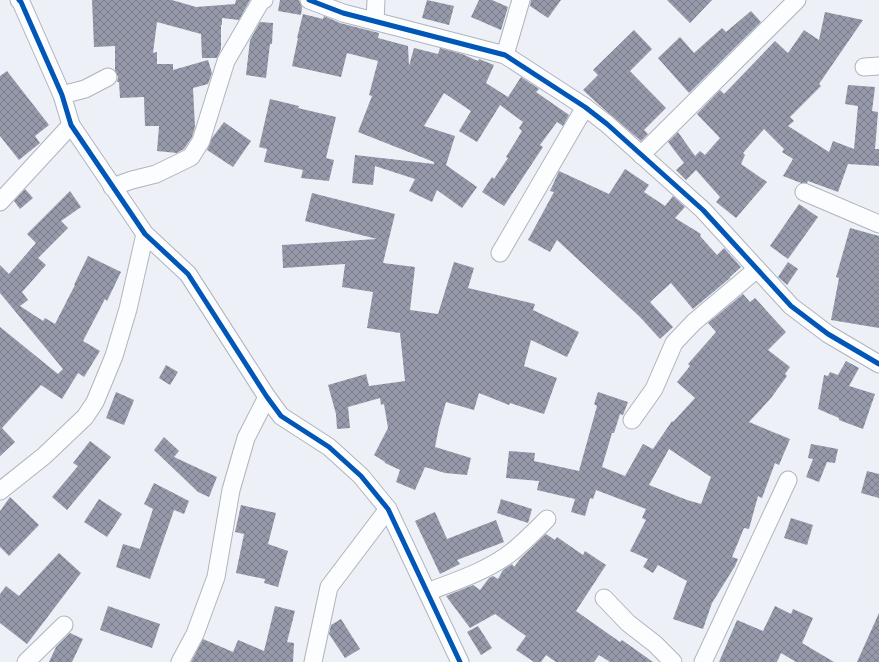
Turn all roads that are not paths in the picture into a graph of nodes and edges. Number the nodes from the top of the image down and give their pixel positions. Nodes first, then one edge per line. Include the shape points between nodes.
1 (18, 0) edge
2 (264, 0) edge
3 (310, 0) edge
4 (376, 0) edge
5 (521, 0) edge
6 (798, 0) edge
7 (374, 21) junction
8 (505, 55) junction
9 (108, 77) dead end
10 (62, 95) junction
11 (585, 107) junction
12 (71, 125) junction
13 (641, 154) junction
14 (112, 187) junction
15 (804, 192) dead end
16 (0, 200) edge
17 (879, 224) edge
18 (145, 234) junction
19 (500, 253) dead end
20 (757, 269) junction
21 (879, 364) edge
22 (266, 397) junction
23 (632, 420) dead end
24 (788, 480) dead end
25 (0, 491) edge
26 (388, 509) junction
27 (547, 519) dead end
28 (427, 592) junction
29 (604, 598) dead end
30 (64, 625) dead end
31 (26, 662) edge
32 (180, 662) edge
33 (313, 662) edge
34 (460, 662) edge
35 (673, 662) edge
36 (703, 662) edge

1 - 10 street
2 - 14 street via 261,1 226,61 201,141 191,157 156,174
3 - 7 street via 343,13
4 - 7 street
5 - 8 street
6 - 13 street
7 - 8 street
8 - 11 street
9 - 10 street via 85,89
10 - 12 street
11 - 13 street
11 - 19 street
12 - 14 street
12 - 16 street
13 - 20 street via 703,210
14 - 18 street
15 - 17 street
18 - 22 street via 188,274
18 - 25 street via 128,309 114,356 95,402 85,417 44,456
20 - 21 street via 791,306 828,334
20 - 23 street via 694,322 674,343 654,389
22 - 26 street via 281,416 328,447 361,476
22 - 32 street via 246,438 231,490 216,577 195,634
24 - 36 street
26 - 28 street
26 - 33 street via 329,587
27 - 28 street via 497,563
28 - 34 street
29 - 35 street
30 - 31 street

